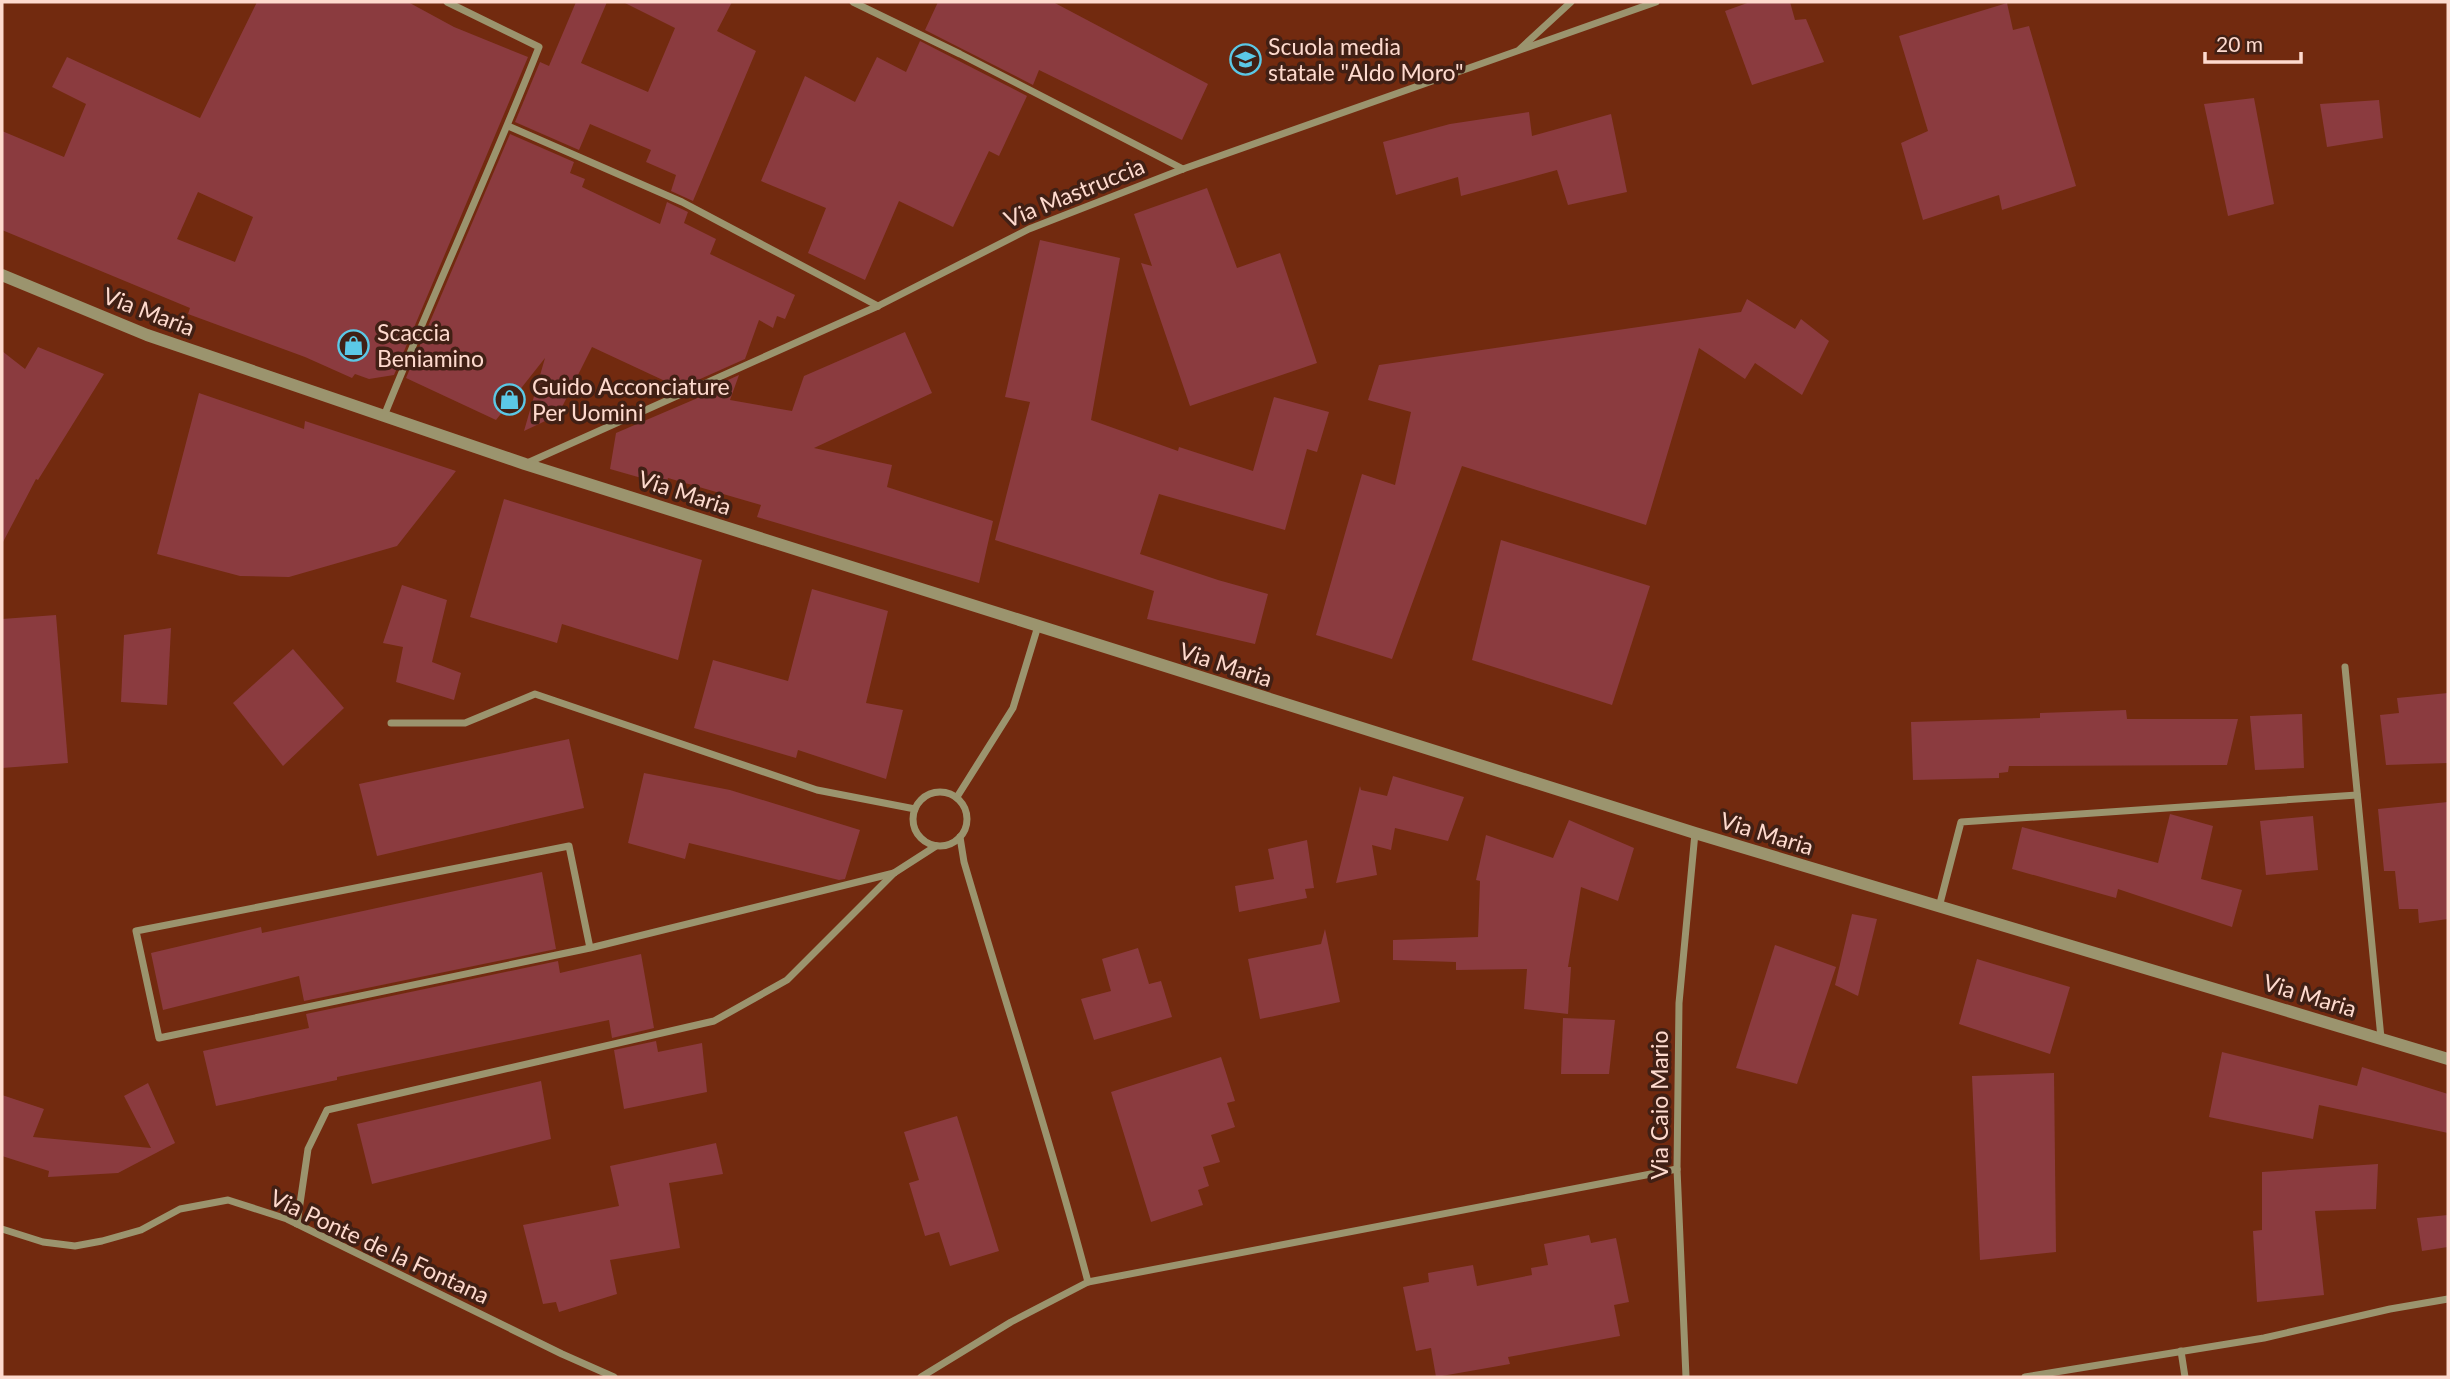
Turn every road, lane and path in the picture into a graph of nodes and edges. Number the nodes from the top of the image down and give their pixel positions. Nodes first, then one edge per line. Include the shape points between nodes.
1 (447, 2) edge
2 (853, 2) edge
3 (1571, 2) edge
4 (1656, 2) edge
5 (1517, 51) junction
6 (508, 126) junction
7 (1183, 169) junction
8 (2, 275) edge
9 (878, 306) junction
10 (384, 417) junction
11 (525, 464) junction
12 (1038, 626) junction
13 (2345, 667) dead end
14 (391, 723) dead end
15 (2357, 795) junction
16 (957, 797) junction
17 (915, 809) junction
18 (1695, 833) junction
19 (960, 837) junction
20 (936, 845) junction
21 (894, 873) junction
22 (1939, 906) junction
23 (590, 948) junction
24 (2381, 1038) junction
25 (2448, 1059) edge
26 (1677, 1169) junction
27 (297, 1224) junction
28 (2, 1229) edge
29 (1088, 1282) junction
30 (2448, 1299) edge
31 (2181, 1351) junction
32 (614, 1377) edge
33 (920, 1377) edge
34 (1686, 1377) edge
35 (2025, 1377) edge
36 (2185, 1377) edge

1 - 6 street via 539,47
2 - 7 street
3 - 5 street
4 - 5 street, Via Mastruccia
5 - 7 street, Via Mastruccia
6 - 9 street via 682,202
6 - 10 street
7 - 9 street, Via Mastruccia via 1029,229
8 - 10 street, Via Maria via 147,335
9 - 11 street, Via Mastruccia
10 - 11 street, Via Maria
11 - 12 street, Via Maria
12 - 16 street via 1013,708
12 - 18 street, Via Maria
13 - 15 street
14 - 17 street via 466,723 535,694 817,790
15 - 22 street via 1961,822
15 - 24 street
16 - 17 street via 931,793
16 - 19 street via 966,812
17 - 20 street via 916,830 927,843
18 - 22 street, Via Maria
18 - 26 street, Via Caio Mario via 1679,1003
19 - 20 street via 954,843
19 - 29 street
20 - 21 street
21 - 23 street
21 - 27 street via 787,979 714,1021 327,1110 308,1149
22 - 24 street, Via Maria
23 - 23 street via 159,1038 136,931 569,846
24 - 25 street, Via Maria
26 - 29 street
26 - 34 street, Via Caio Mario
27 - 28 street, Via Ponte de la Fontana via 228,1200 180,1209 141,1230 75,1246
27 - 32 street, Via Ponte de la Fontana
29 - 33 street
30 - 31 street
31 - 35 street
31 - 36 street

